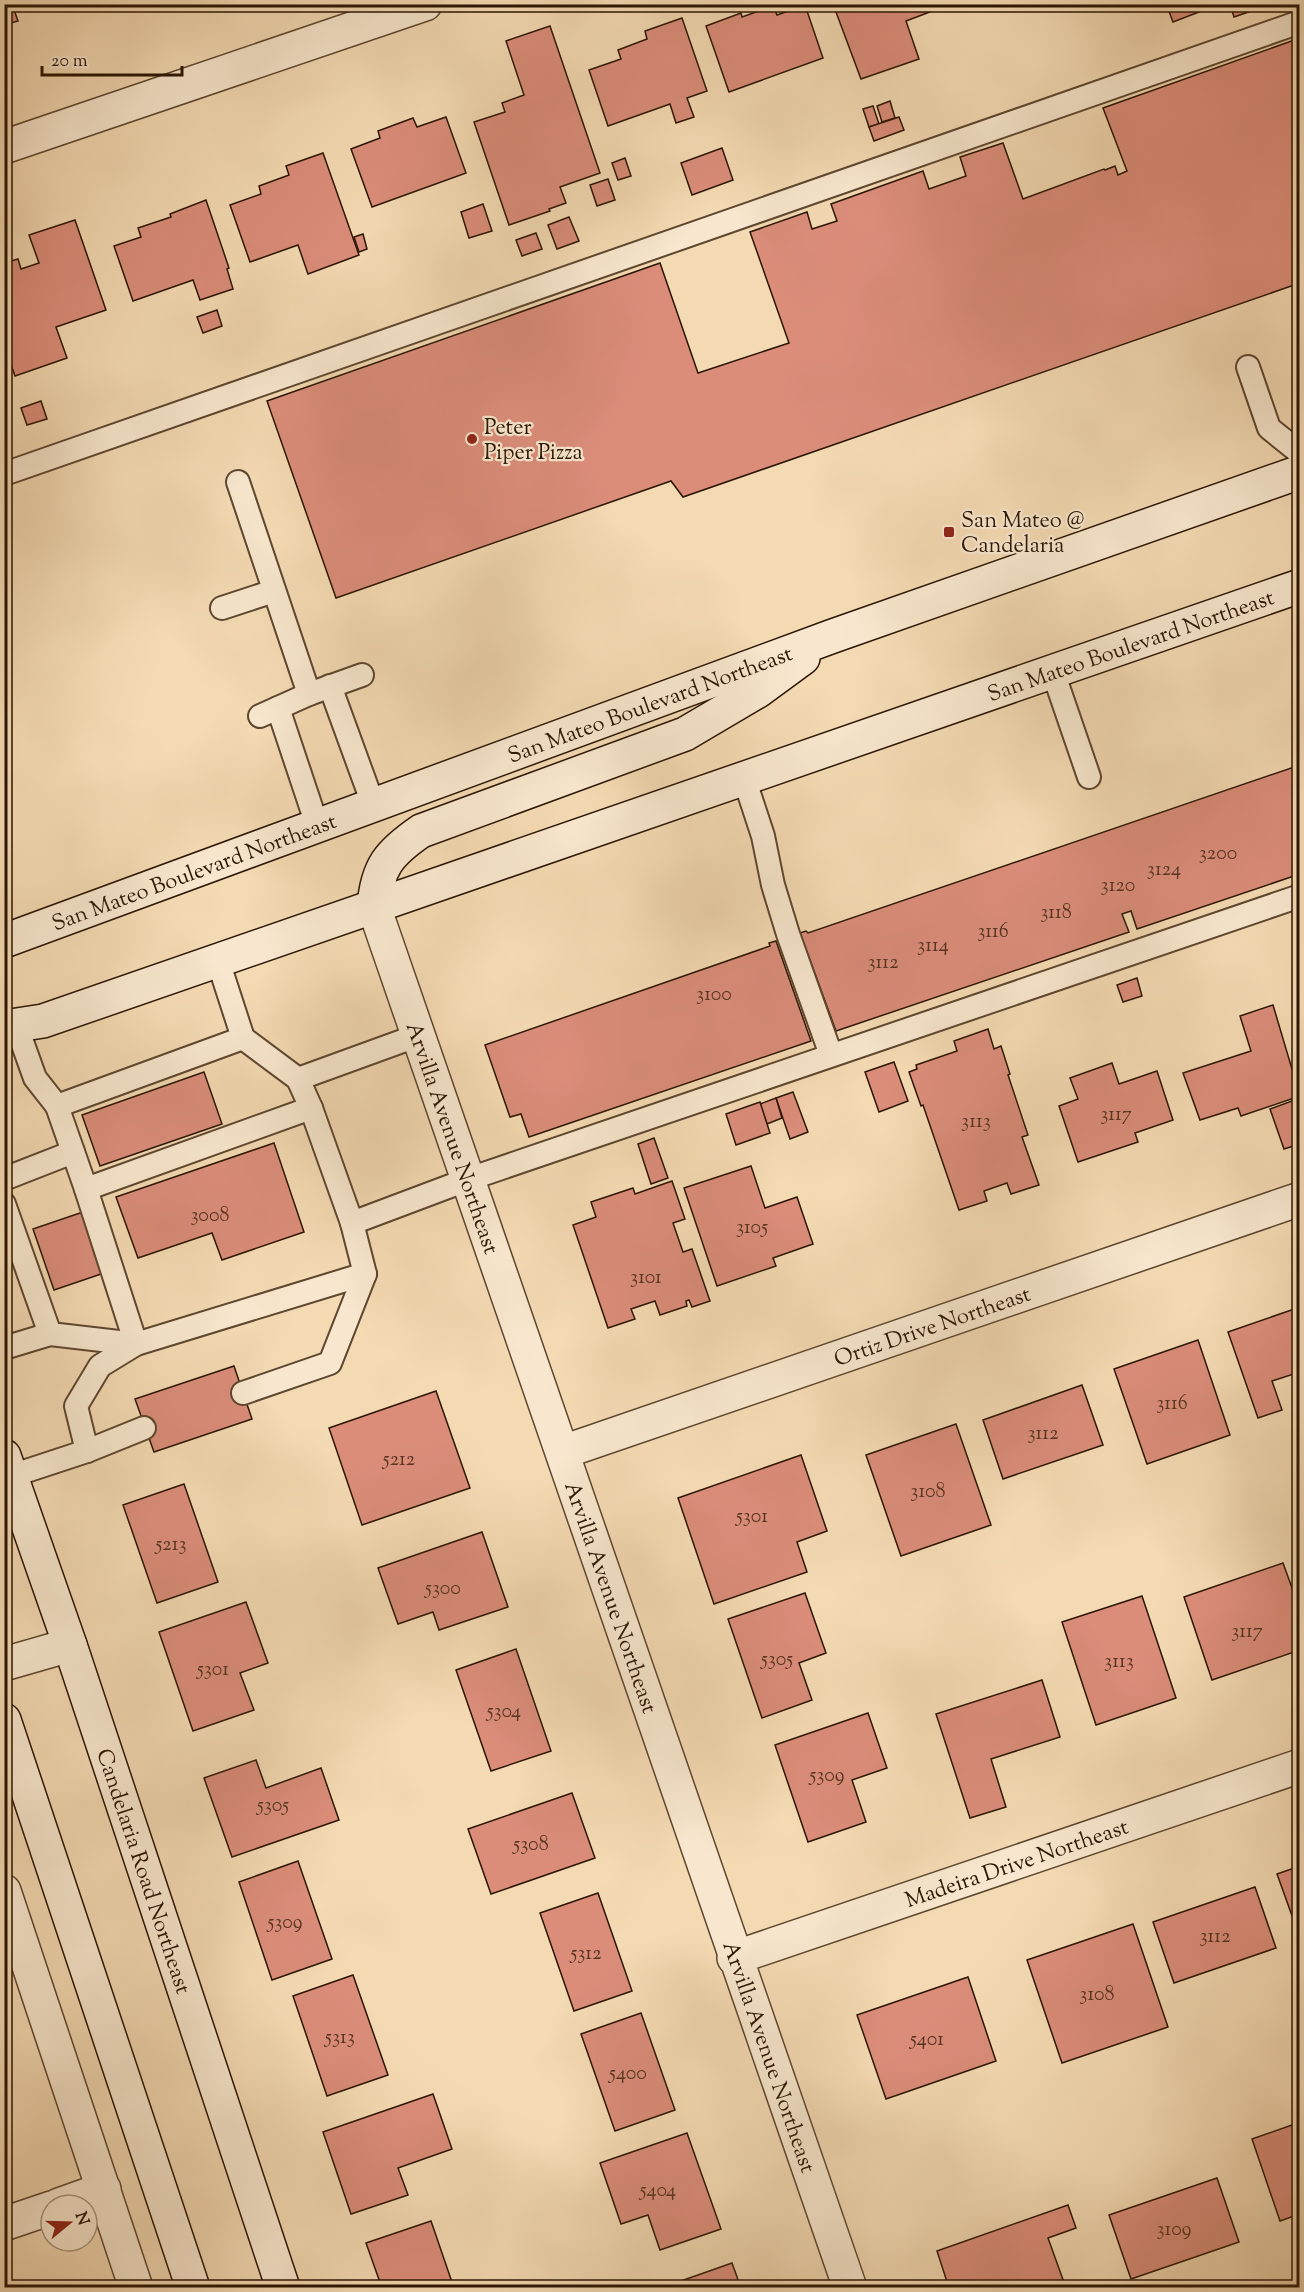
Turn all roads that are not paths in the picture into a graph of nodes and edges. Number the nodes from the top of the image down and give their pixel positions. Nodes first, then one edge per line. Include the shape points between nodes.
1 (425, 4) edge
2 (1299, 22) edge
3 (4, 147) edge
4 (1248, 367) dead end
5 (1299, 453) edge
6 (1299, 472) edge
7 (4, 474) edge
8 (238, 482) dead end
9 (1299, 586) edge
10 (274, 591) junction
11 (222, 608) dead end
12 (833, 636) junction
13 (1053, 672) junction
14 (362, 675) dead end
15 (320, 690) junction
16 (1089, 777) dead end
17 (744, 778) junction
18 (373, 804) junction
19 (317, 825) junction
20 (1299, 896) edge
21 (374, 907) junction
22 (4, 941) edge
23 (218, 961) junction
24 (10, 1026) edge
25 (419, 1035) junction
26 (243, 1038) junction
27 (831, 1055) junction
28 (298, 1079) junction
29 (57, 1106) junction
30 (311, 1108) junction
31 (73, 1152) junction
32 (4, 1179) edge
33 (469, 1179) junction
34 (86, 1189) junction
35 (1299, 1199) edge
36 (4, 1204) edge
37 (352, 1223) junction
38 (365, 1274) junction
39 (50, 1334) junction
40 (136, 1344) junction
41 (4, 1348) edge
42 (243, 1393) dead end
43 (144, 1428) dead end
44 (87, 1450) junction
45 (564, 1452) junction
46 (8, 1466) edge
47 (70, 1645) junction
48 (4, 1664) edge
49 (4, 1720) edge
50 (1299, 1766) edge
51 (4, 1891) edge
52 (734, 1958) junction
53 (104, 2189) junction
54 (93, 2193) edge
55 (39, 2212) edge
56 (4, 2224) edge
57 (136, 2288) edge
58 (192, 2288) edge
59 (283, 2288) edge
60 (850, 2288) edge

1 - 3 main road
2 - 7 lane
4 - 5 lane via 1269,428
6 - 12 main road, San Mateo Boulevard Northeast
8 - 10 lane
9 - 13 main road, San Mateo Boulevard Northeast
10 - 11 lane
10 - 15 lane
12 - 18 main road, San Mateo Boulevard Northeast
12 - 21 main road via 758,691 685,734 421,831 391,855 381,869
13 - 16 lane
13 - 17 main road, San Mateo Boulevard Northeast
14 - 15 lane
15 - 18 lane
15 - 19 lane via 269,712
17 - 21 main road, San Mateo Boulevard Northeast
17 - 27 lane via 763,836 772,885
18 - 19 main road, San Mateo Boulevard Northeast
19 - 22 main road, San Mateo Boulevard Northeast
20 - 27 lane
21 - 23 main road, San Mateo Boulevard Northeast
21 - 25 main road, Arvilla Avenue Northeast
23 - 24 main road, San Mateo Boulevard Northeast via 43,1021
23 - 26 lane
24 - 29 lane via 34,1078
25 - 28 lane
25 - 33 main road, Arvilla Avenue Northeast
26 - 28 lane
26 - 29 lane
27 - 33 lane
28 - 30 lane
29 - 31 lane
30 - 34 lane
30 - 37 lane
31 - 32 lane
31 - 34 lane
33 - 37 lane
33 - 45 main road, Arvilla Avenue Northeast
34 - 40 lane
35 - 45 main road, Ortiz Drive Northeast
36 - 39 lane
37 - 38 lane
38 - 40 lane
38 - 42 lane via 330,1363
39 - 40 lane
39 - 41 lane
40 - 44 lane via 100,1366 76,1406
43 - 44 lane
44 - 46 lane
45 - 52 main road, Arvilla Avenue Northeast
46 - 47 main road, Candelaria Road Northeast
47 - 48 main road
47 - 59 main road, Candelaria Road Northeast
49 - 58 main road
50 - 52 main road, Madeira Drive Northeast
51 - 53 main road
52 - 60 main road, Arvilla Avenue Northeast
53 - 54 main road
53 - 57 main road
55 - 56 main road

